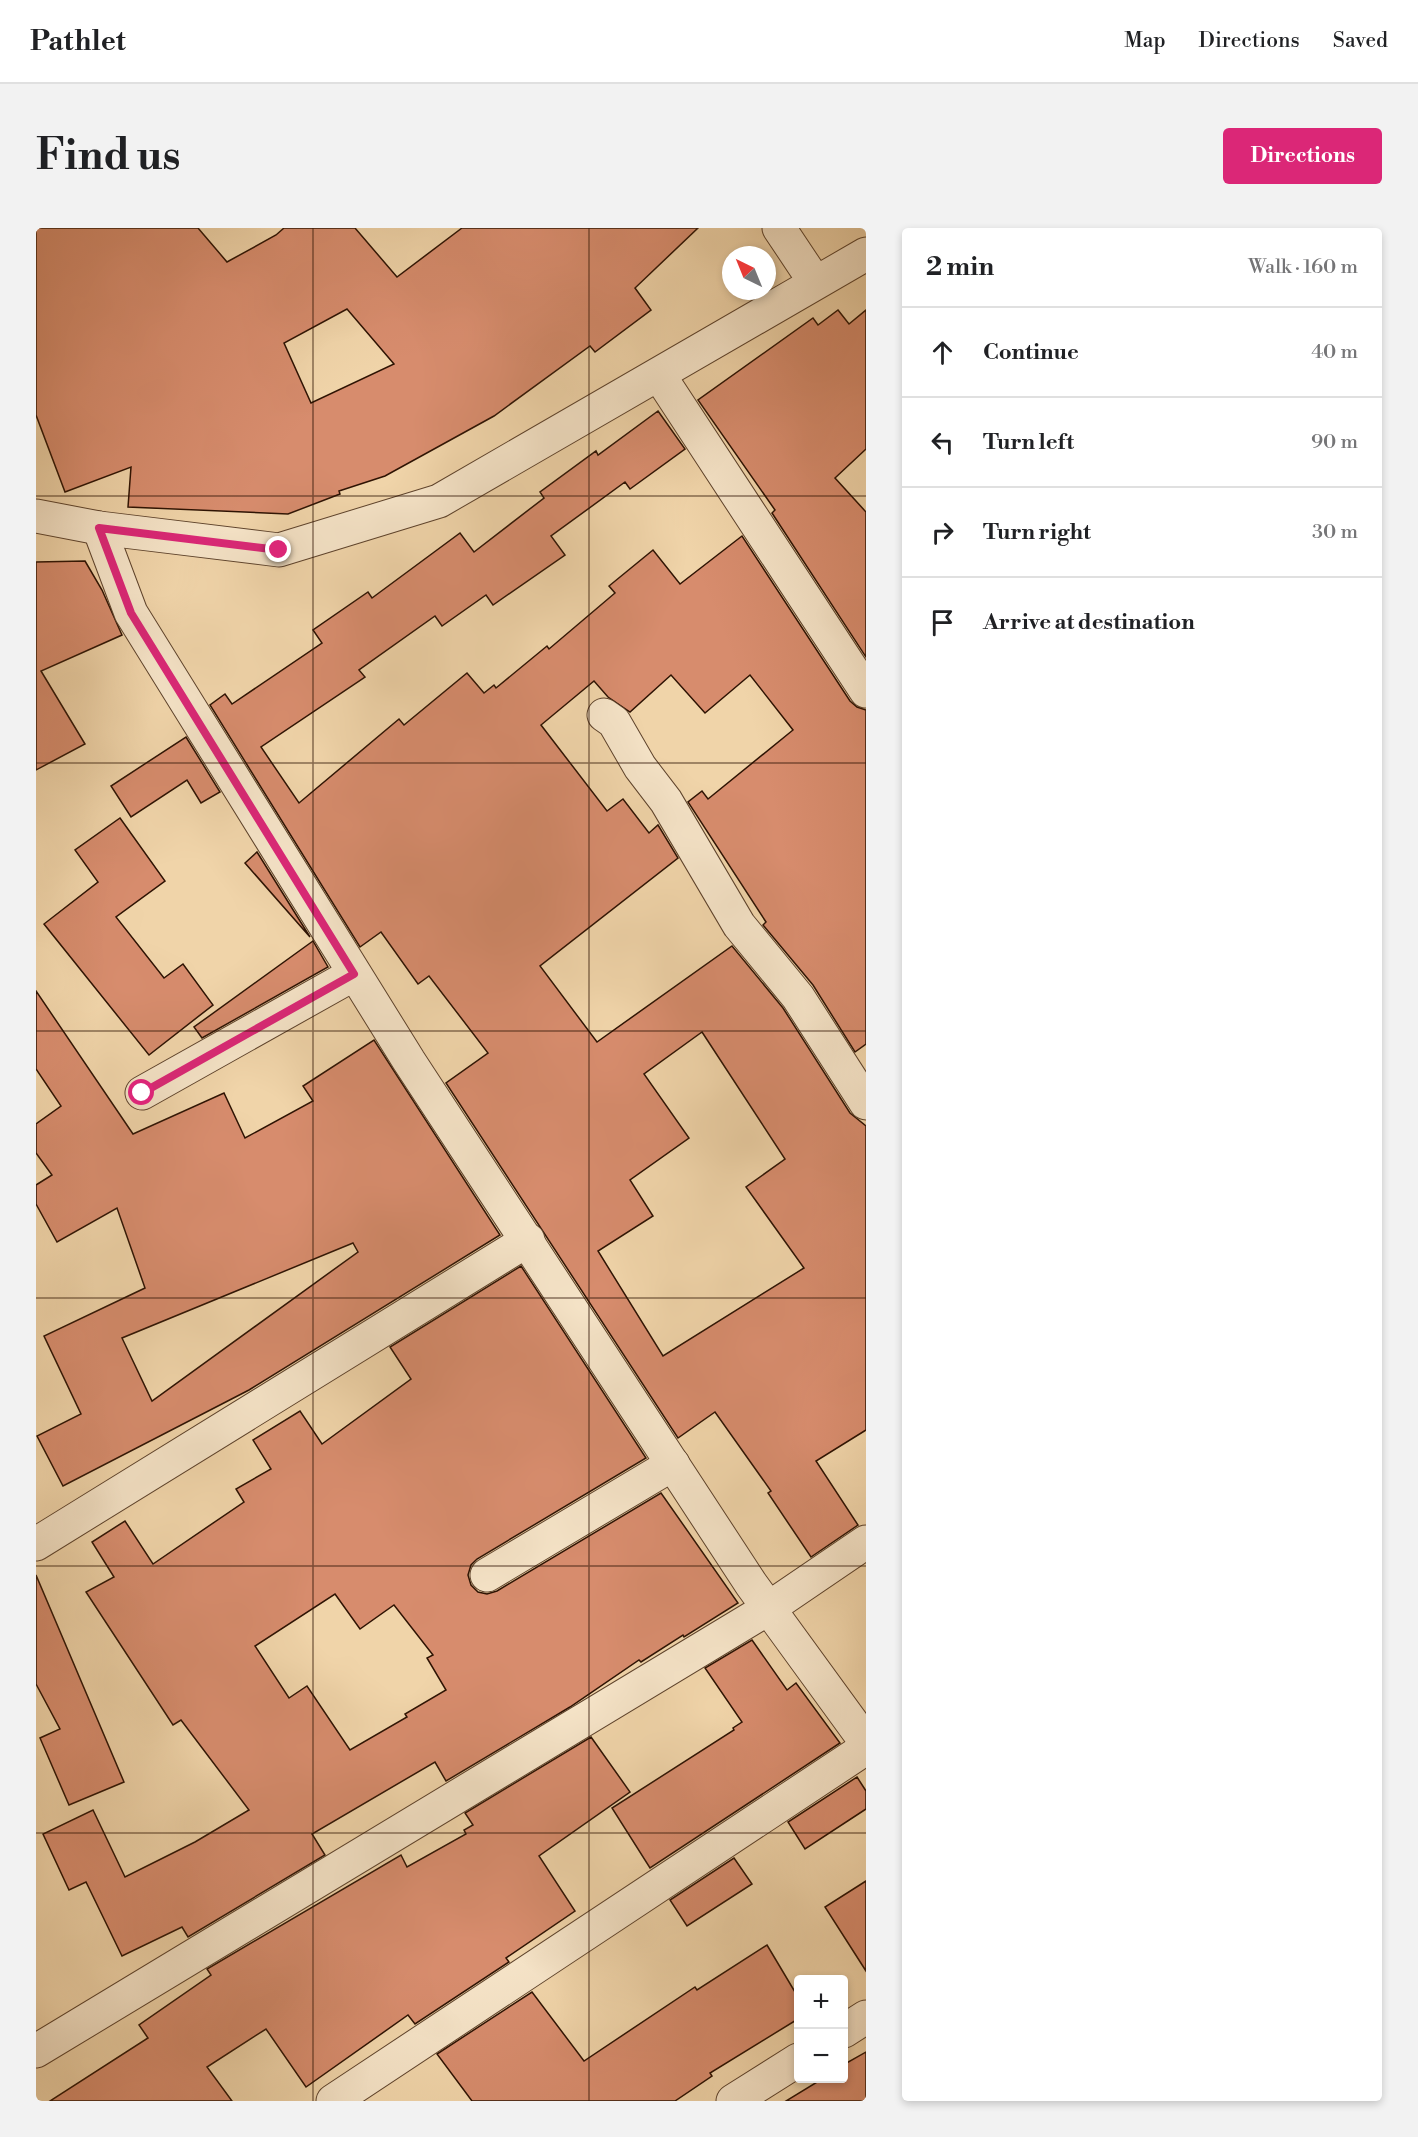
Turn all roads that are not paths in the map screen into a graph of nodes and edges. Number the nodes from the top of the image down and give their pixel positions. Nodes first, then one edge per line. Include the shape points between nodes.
1 (779, 228) edge
2 (866, 254) edge
3 (815, 282) junction
4 (659, 375) junction
5 (36, 516) edge
6 (99, 528) junction
7 (866, 691) edge
8 (604, 715) dead end
9 (354, 974) junction
10 (142, 1093) dead end
11 (866, 1103) edge
12 (528, 1240) junction
13 (673, 1464) junction
14 (866, 1542) edge
15 (36, 1544) edge
16 (487, 1575) dead end
17 (769, 1608) junction
18 (866, 1742) edge
19 (866, 1748) edge
20 (866, 2017) edge
21 (846, 2029) edge
22 (36, 2051) edge
23 (794, 2063) edge
24 (333, 2101) edge
25 (734, 2101) edge

1 - 3 street
2 - 3 street
3 - 4 street
4 - 6 street via 439,501 279,550
4 - 7 street
5 - 6 street
6 - 9 street via 131,613
8 - 11 street via 614,722 640,767 666,801 740,925 798,997
9 - 10 street
9 - 12 street
12 - 13 street
12 - 15 street
13 - 16 street
13 - 17 street
14 - 17 street
17 - 18 street
17 - 22 street
19 - 24 street
20 - 21 street
23 - 25 street

